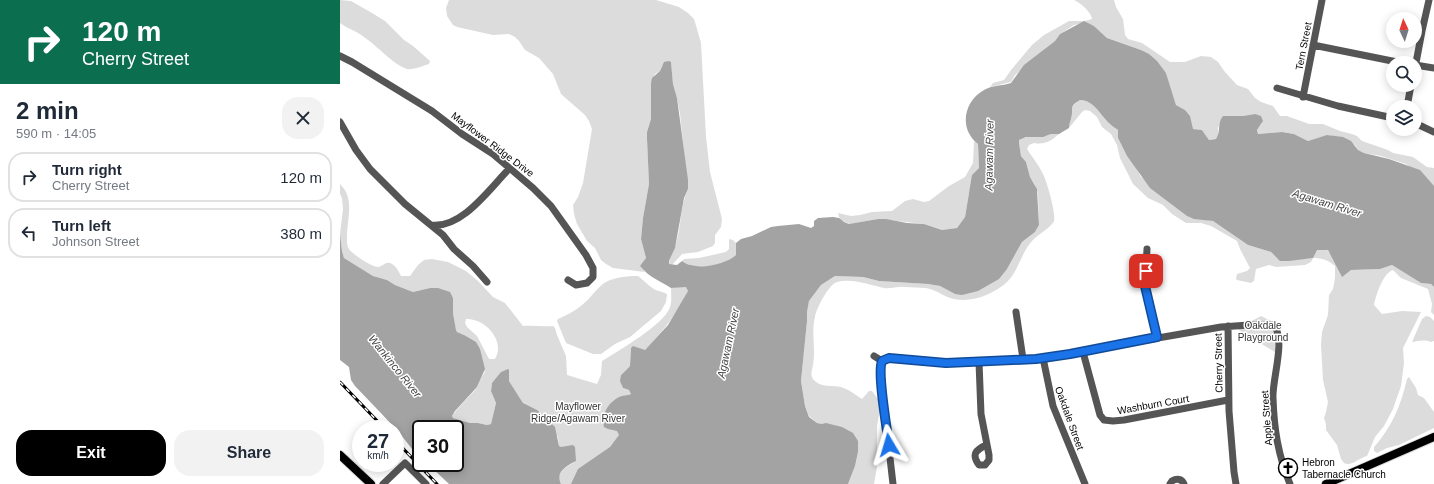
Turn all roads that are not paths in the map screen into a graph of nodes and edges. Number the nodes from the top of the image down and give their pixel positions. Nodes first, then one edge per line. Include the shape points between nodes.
1 (1322, 0) edge
2 (1429, 0) edge
3 (1313, 45) junction
4 (340, 56) edge
5 (1417, 56) edge
6 (1386, 60) edge
7 (1422, 67) edge
8 (1434, 68) edge
9 (1277, 88) dead end
10 (1303, 97) junction
11 (1386, 116) edge
12 (340, 122) edge
13 (1422, 126) edge
14 (1434, 132) edge
15 (509, 169) junction
16 (431, 225) junction
17 (1146, 249) dead end
18 (568, 280) dead end
19 (487, 282) dead end
20 (1016, 312) dead end
21 (1228, 326) junction
22 (1157, 337) junction
23 (1083, 352) junction
24 (874, 356) dead end
25 (1043, 358) junction
26 (1023, 360) junction
27 (882, 361) junction
28 (979, 362) junction
29 (1228, 400) junction
30 (1434, 437) edge
31 (986, 445) dead end
32 (340, 455) edge
33 (371, 484) edge
34 (383, 484) edge
35 (426, 484) edge
36 (893, 484) edge
37 (1085, 484) edge
38 (1170, 484) edge
39 (1184, 484) edge
40 (1236, 484) edge
41 (1290, 484) edge
42 (1326, 484) edge

1 - 3 street, Tern Street
2 - 5 street
3 - 6 street
3 - 10 street, Tern Street
4 - 15 street, Mayflower Ridge Drive via 432,111 493,154
7 - 8 street
9 - 10 street
10 - 11 street
12 - 16 street via 366,163 405,204
13 - 14 street
15 - 16 street via 469,211 447,223
15 - 18 street, Mayflower Ridge Drive via 547,201 592,265 594,275 587,283 576,285
16 - 19 street
17 - 22 street via 1145,286
20 - 26 street
21 - 22 street, Cherry Street
21 - 29 street, Cherry Street
21 - 41 street, Apple Street via 1272,325 1277,329 1278,351 1273,393 1275,436
22 - 23 street, Cherry Street
23 - 25 street, Cherry Street
23 - 29 street, Washburn Court via 1100,415 1104,420 1118,420
24 - 27 street
25 - 26 street, Cherry Street
25 - 37 street, Oakdale Street via 1053,406
26 - 28 street, Cherry Street
27 - 28 street, Cherry Street via 889,358 940,363
27 - 36 street via 881,380
28 - 31 street via 981,414
29 - 40 street, Cherry Street
30 - 42 main road
32 - 33 main road
34 - 35 street via 405,463
38 - 39 street via 1176,479 1183,481

